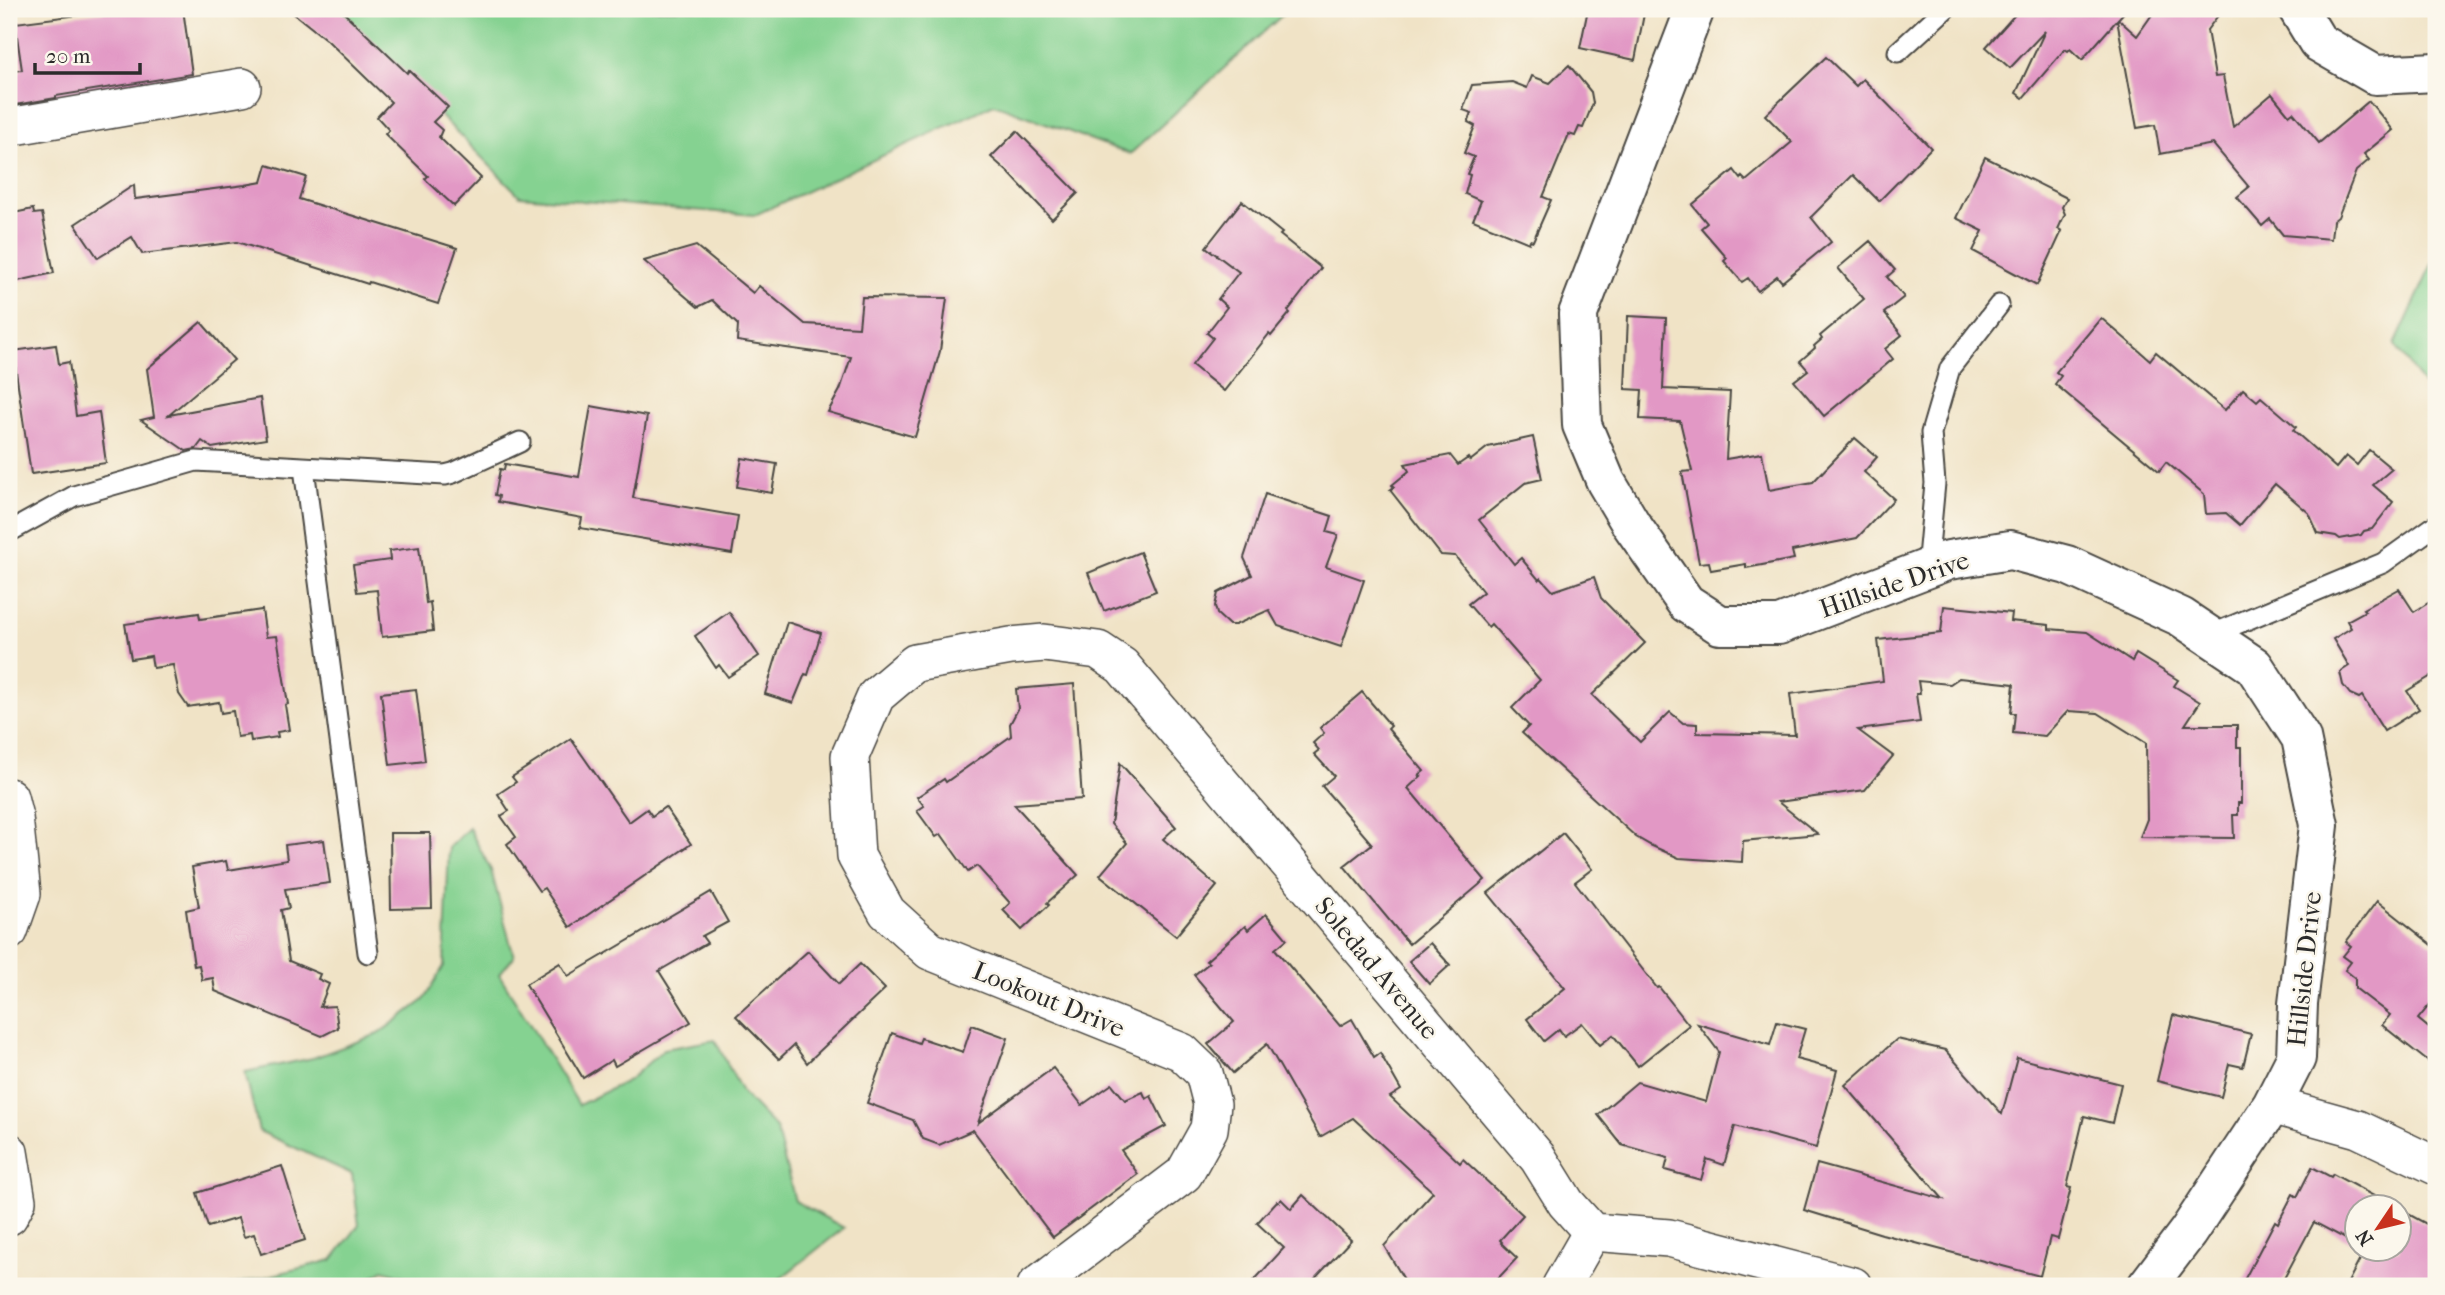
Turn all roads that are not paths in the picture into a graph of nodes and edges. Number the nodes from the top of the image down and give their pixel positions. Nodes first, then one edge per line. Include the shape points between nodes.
1 (1695, 9) edge
2 (1945, 9) edge
3 (2298, 9) edge
4 (1898, 52) dead end
5 (2436, 72) edge
6 (242, 88) dead end
7 (9, 127) edge
8 (1999, 305) dead end
9 (520, 442) dead end
10 (304, 468) junction
11 (2436, 525) edge
12 (9, 532) edge
13 (1927, 569) junction
14 (2208, 636) junction
15 (915, 663) joint
16 (9, 796) edge
17 (9, 931) edge
18 (368, 953) dead end
19 (2272, 1105) junction
20 (9, 1152) edge
21 (2436, 1166) edge
22 (9, 1216) edge
23 (1592, 1232) junction
24 (1037, 1286) edge
25 (1561, 1286) edge
26 (1853, 1286) edge
27 (2147, 1286) edge

1 - 13 street, Hillside Drive via 1578,314 1583,425 1596,459 1630,524 1686,603 1720,625 1779,625
2 - 4 lane
3 - 5 street via 2318,42 2375,75
6 - 7 street
8 - 13 lane via 1950,368 1931,433 1935,483
9 - 10 lane via 445,475
10 - 12 lane via 196,461 74,496
10 - 18 lane
11 - 14 lane via 2383,564
13 - 14 street, Hillside Drive via 1950,560 2010,550 2067,565 2181,617
14 - 19 street, Hillside Drive via 2254,666 2301,738 2319,825 2296,1058
15 - 23 street, Soledad Avenue via 1044,643 1098,650 1122,666 1538,1158 1566,1203
15 - 24 street, Lookout Drive via 876,696 850,756 856,856 887,912 930,951 1182,1052 1204,1073 1212,1104 1209,1129 1184,1174
16 - 17 street via 22,894
19 - 21 street via 2358,1129
19 - 27 street, Hillside Drive
20 - 22 street via 17,1201
23 - 25 street
23 - 26 street via 1669,1238

